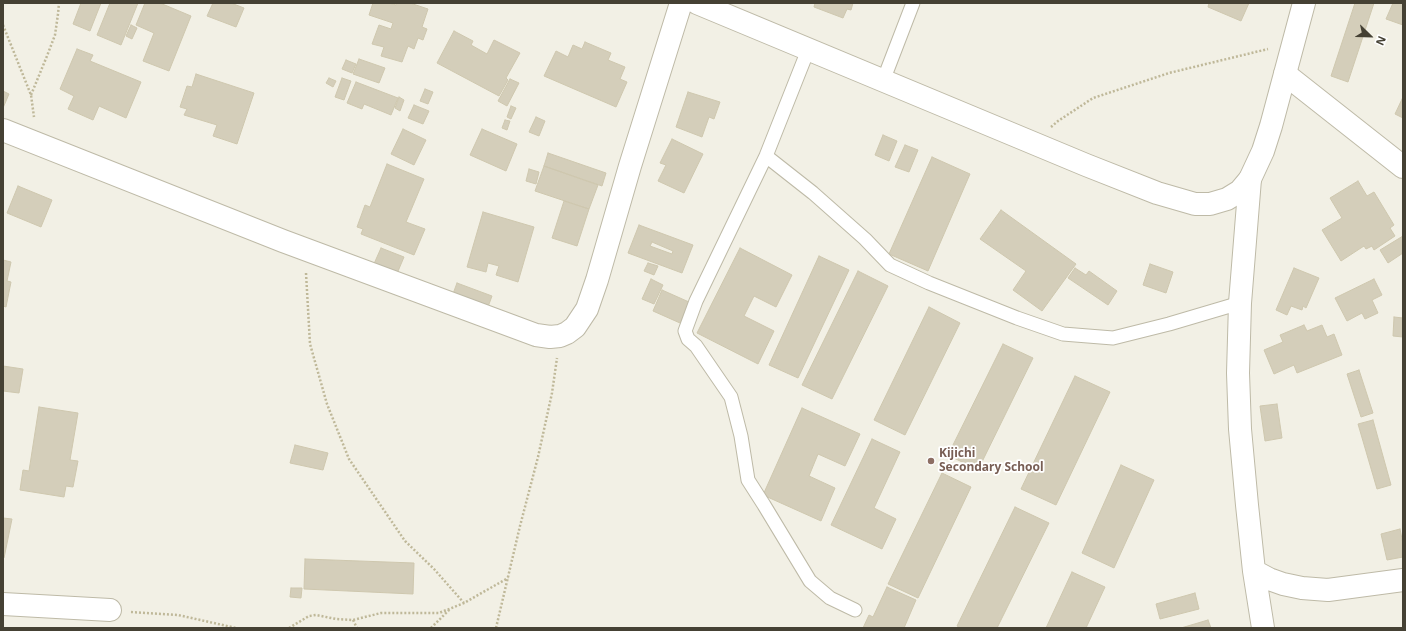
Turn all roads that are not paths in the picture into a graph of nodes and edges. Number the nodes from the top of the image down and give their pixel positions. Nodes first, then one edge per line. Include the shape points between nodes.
1 (681, 3) edge
2 (697, 3) edge
3 (913, 3) edge
4 (1304, 3) edge
5 (808, 50) junction
6 (1285, 74) junction
7 (883, 81) junction
8 (3, 130) edge
9 (766, 156) junction
10 (1403, 167) edge
11 (1250, 179) junction
12 (1240, 303) junction
13 (1254, 571) junction
14 (1403, 580) edge
15 (3, 604) edge
16 (110, 610) road end
17 (855, 610) dead end
18 (1263, 628) edge

1 - 8 street via 587,309 575,327 560,336 536,335 304,249
2 - 5 street
3 - 7 lane
4 - 6 street
5 - 7 street
5 - 9 lane
6 - 10 street
6 - 11 street via 1263,151
7 - 11 street via 1032,143 1157,192 1195,204 1210,204 1227,199 1240,191
9 - 12 lane via 813,193 890,265 929,283 1063,334 1113,338
9 - 17 lane via 685,331 688,339 696,346 731,397 748,480 810,581 830,598
11 - 12 street
12 - 13 street via 1240,429
13 - 14 street via 1283,584 1328,590
13 - 18 street
15 - 16 street

